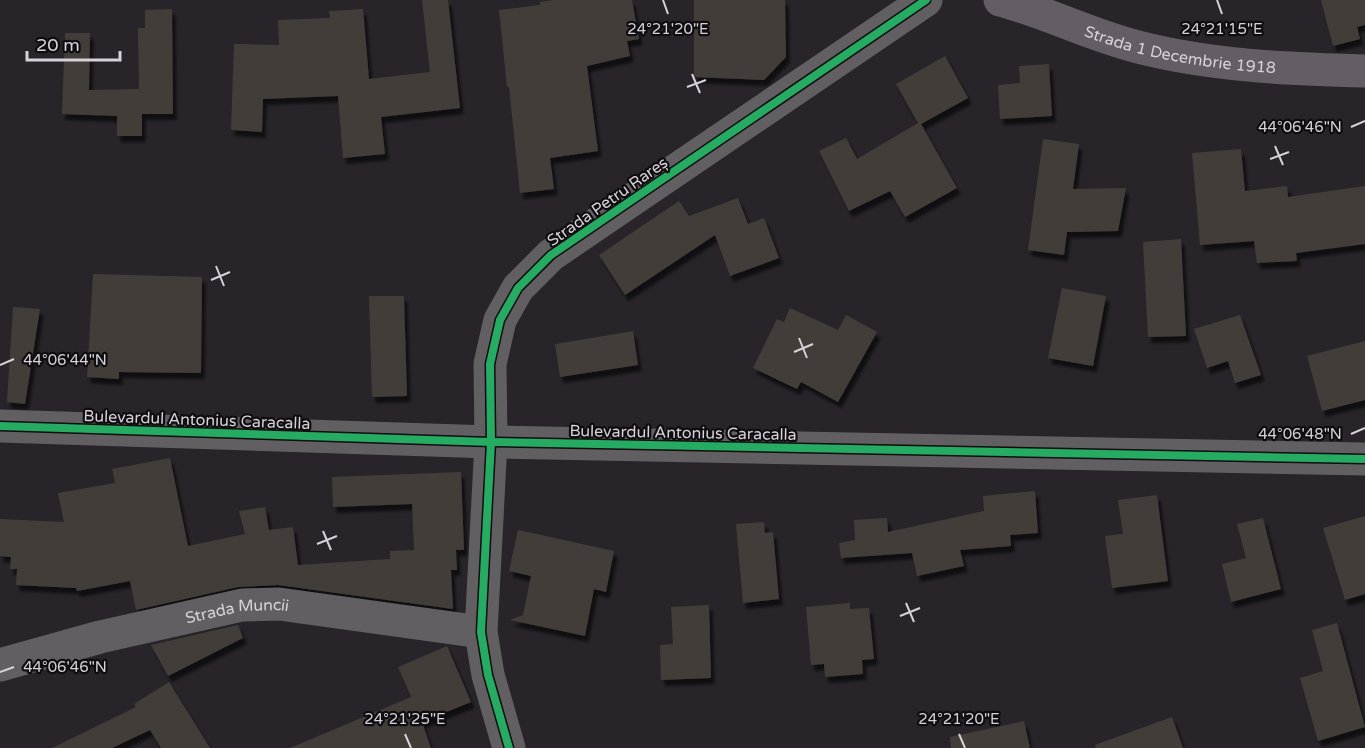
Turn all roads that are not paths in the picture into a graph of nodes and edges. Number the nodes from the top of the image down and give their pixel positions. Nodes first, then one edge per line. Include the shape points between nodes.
1 (926, 0) edge
2 (1000, 0) edge
3 (1365, 71) edge
4 (0, 426) edge
5 (491, 442) junction
6 (1365, 459) edge
7 (481, 632) junction
8 (0, 665) edge
9 (509, 748) edge

1 - 5 street, Strada Petru Rareș via 597,222 551,255 518,288 500,320 490,364
2 - 3 main road, Strada 1 Decembrie 1918 via 1139,47 1275,68
4 - 5 street, Bulevardul Antonius Caracalla
5 - 6 street, Bulevardul Antonius Caracalla
5 - 7 street, Strada Petru Rareș
7 - 8 street, Strada Muncii via 279,604 242,605 100,637
7 - 9 street, Strada Petru Rareș via 488,675

